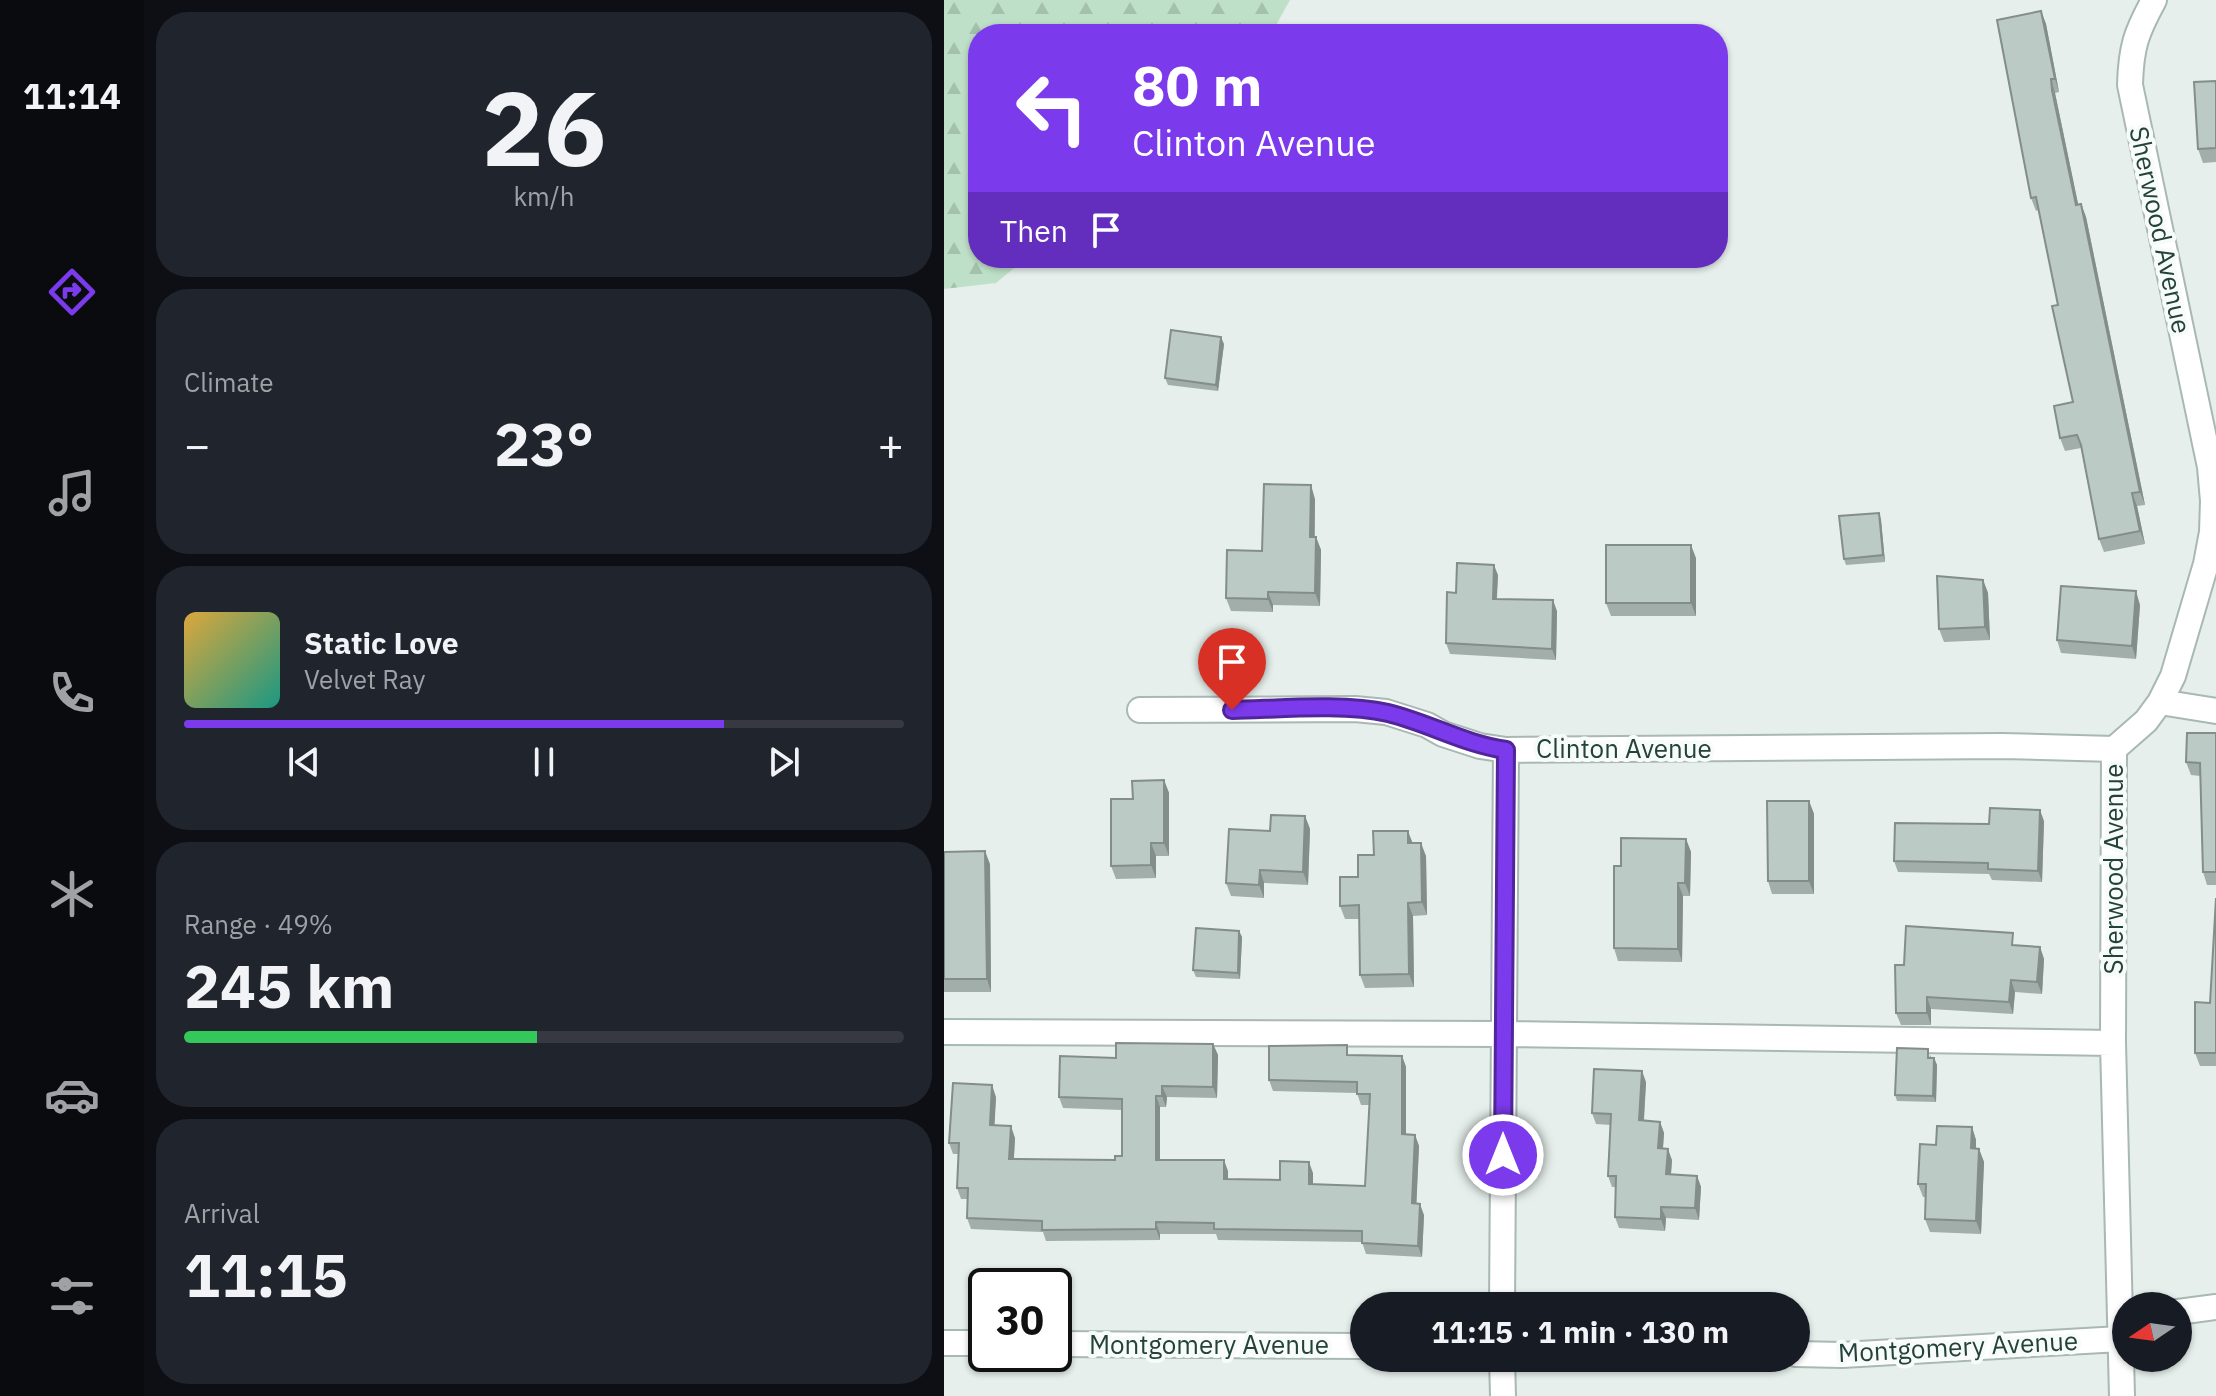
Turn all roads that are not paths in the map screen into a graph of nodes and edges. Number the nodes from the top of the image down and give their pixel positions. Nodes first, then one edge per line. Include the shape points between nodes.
1 (2154, 0) edge
2 (2160, 702) junction
3 (1140, 710) dead end
4 (2216, 711) edge
5 (2114, 749) junction
6 (1506, 750) junction
7 (944, 1032) edge
8 (1503, 1034) junction
9 (2113, 1043) junction
10 (1502, 1292) edge
11 (2122, 1292) edge
12 (2216, 1307) edge
13 (2192, 1310) edge
14 (2112, 1326) edge
15 (944, 1343) edge
16 (968, 1343) edge
17 (1072, 1344) edge
18 (1350, 1346) edge
19 (1810, 1354) edge
20 (1502, 1372) edge
21 (2122, 1372) edge
22 (1503, 1396) edge
23 (2122, 1396) edge

1 - 2 street, Sherwood Avenue via 2136,35 2130,85 2213,501 2206,564 2173,676
2 - 4 street
2 - 5 street, Sherwood Avenue
3 - 6 street, Clinton Avenue via 1386,712 1480,746
5 - 6 street, Clinton Avenue
5 - 9 street, Sherwood Avenue
6 - 8 street
7 - 8 street
8 - 9 street
8 - 10 street
9 - 11 street, Sherwood Avenue
12 - 13 street
14 - 19 street, Montgomery Avenue
15 - 16 street
17 - 18 street, Montgomery Avenue
20 - 22 street
21 - 23 street, Sherwood Avenue

